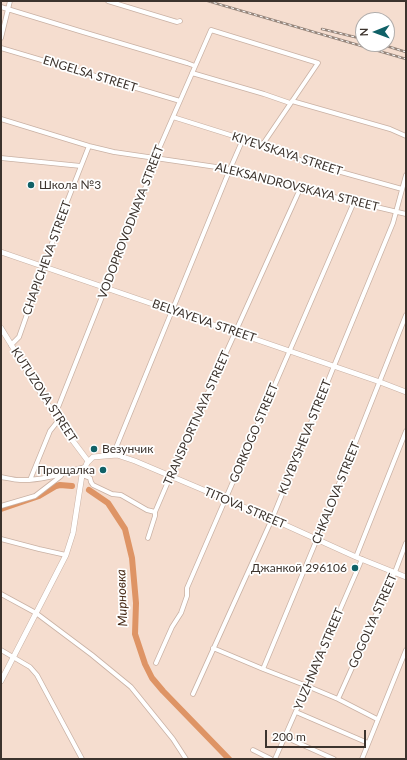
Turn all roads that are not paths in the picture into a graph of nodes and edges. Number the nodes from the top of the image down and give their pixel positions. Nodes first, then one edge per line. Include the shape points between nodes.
1 (10, 1) edge
2 (108, 1) edge
3 (1, 7) edge
4 (8, 9) junction
5 (180, 21) dead end
6 (1, 38) edge
7 (1, 48) edge
8 (195, 66) junction
9 (192, 73) junction
10 (180, 101) junction
11 (291, 102) junction
12 (173, 117) junction
13 (1, 119) edge
14 (406, 136) edge
15 (243, 139) junction
16 (263, 144) junction
17 (89, 146) junction
18 (1, 158) edge
19 (155, 158) junction
20 (81, 166) junction
21 (230, 169) junction
22 (406, 176) edge
23 (300, 189) junction
24 (402, 189) junction
25 (354, 202) junction
26 (396, 212) junction
27 (406, 214) edge
28 (1, 252) edge
29 (44, 267) junction
30 (106, 288) junction
31 (172, 311) junction
32 (406, 315) edge
33 (1, 328) edge
34 (236, 332) junction
35 (11, 345) junction
36 (290, 351) junction
37 (334, 366) junction
38 (380, 382) junction
39 (406, 392) edge
40 (55, 415) junction
41 (58, 420) junction
42 (406, 431) edge
43 (113, 455) junction
44 (88, 461) junction
45 (85, 467) junction
46 (65, 473) junction
47 (1, 476) edge
48 (82, 476) junction
49 (171, 476) junction
50 (30, 480) junction
51 (226, 500) junction
52 (1, 506) edge
53 (155, 512) junction
54 (272, 519) junction
55 (148, 538) dead end
56 (1, 539) edge
57 (317, 539) junction
58 (406, 543) edge
59 (66, 555) junction
60 (356, 557) junction
61 (362, 559) junction
62 (395, 572) junction
63 (406, 577) edge
64 (1, 594) edge
65 (36, 613) junction
66 (213, 648) junction
67 (1, 650) edge
68 (406, 650) edge
69 (14, 657) junction
70 (156, 663) dead end
71 (262, 669) junction
72 (1, 681) edge
73 (308, 686) junction
74 (193, 694) dead end
75 (338, 699) junction
76 (296, 712) junction
77 (377, 719) junction
78 (285, 737) junction
79 (368, 743) junction
80 (253, 750) dead end
81 (82, 759) edge
82 (186, 759) edge
83 (271, 759) edge
84 (274, 759) edge
85 (334, 759) edge
86 (362, 759) edge

1 - 4 street
2 - 5 street
3 - 4 street
4 - 6 street
4 - 8 street
7 - 10 street, ENGELSA STREET
8 - 9 street, VODOPROVODNAYA STREET
8 - 11 street, VODOPROVODNAYA STREET via 211,30 318,63
9 - 10 street, VODOPROVODNAYA STREET
9 - 11 street
10 - 12 street, VODOPROVODNAYA STREET
11 - 14 street
11 - 16 street
12 - 15 street, KIYEVSKAYA STREET
12 - 19 street, VODOPROVODNAYA STREET
13 - 17 street, ALEKSANDROVSKAYA STREET
15 - 16 street, KIYEVSKAYA STREET
15 - 21 street
16 - 24 street, KIYEVSKAYA STREET via 305,162
17 - 19 street, ALEKSANDROVSKAYA STREET
17 - 20 street, CHAPICHEVA STREET
18 - 20 street
19 - 21 street, ALEKSANDROVSKAYA STREET
19 - 30 street, VODOPROVODNAYA STREET
20 - 29 street, CHAPICHEVA STREET
21 - 23 street, ALEKSANDROVSKAYA STREET
21 - 31 street
22 - 24 street, KUYBYSHEVA STREET
23 - 25 street, ALEKSANDROVSKAYA STREET
23 - 34 street, TRANSPORTNAYA STREET
24 - 26 street, KUYBYSHEVA STREET
25 - 26 street, ALEKSANDROVSKAYA STREET
25 - 36 street, GORKOGO STREET
26 - 27 street, ALEKSANDROVSKAYA STREET
26 - 37 street, KUYBYSHEVA STREET
28 - 29 main road, BELYAYEVA STREET
29 - 30 main road, BELYAYEVA STREET
29 - 35 street, CHAPICHEVA STREET via 19,337
30 - 31 main road, BELYAYEVA STREET
30 - 40 street, VODOPROVODNAYA STREET
31 - 34 main road, BELYAYEVA STREET
31 - 43 street
32 - 38 street, CHKALOVA STREET
33 - 35 main road, KUTUZOVA STREET
34 - 36 main road, BELYAYEVA STREET
34 - 49 street, TRANSPORTNAYA STREET
35 - 40 main road, KUTUZOVA STREET
36 - 37 main road, BELYAYEVA STREET
36 - 51 street, GORKOGO STREET
37 - 38 main road, BELYAYEVA STREET
37 - 54 street, KUYBYSHEVA STREET
38 - 39 main road, BELYAYEVA STREET
38 - 57 street, CHKALOVA STREET
40 - 41 main road, KUTUZOVA STREET
41 - 44 main road, KUTUZOVA STREET
41 - 50 street via 50,431
42 - 60 street
43 - 44 main road, TITOVA STREET via 93,457
43 - 49 main road, TITOVA STREET
44 - 45 main road
45 - 46 street
45 - 48 main road
46 - 50 street
46 - 52 street via 35,496
47 - 50 street
48 - 53 street via 90,478 93,485 112,494 121,495 146,510
48 - 59 main road
49 - 51 main road, TITOVA STREET
49 - 53 street, TRANSPORTNAYA STREET
51 - 54 main road, TITOVA STREET
51 - 70 street, GORKOGO STREET via 187,588 181,613
53 - 55 street, TRANSPORTNAYA STREET
54 - 57 main road, TITOVA STREET
54 - 66 street, KUYBYSHEVA STREET
56 - 59 street
57 - 60 main road, TITOVA STREET
57 - 71 street, CHKALOVA STREET
58 - 62 street, GOGOLYA STREET
59 - 65 main road
60 - 61 main road, TITOVA STREET
61 - 62 main road, TITOVA STREET
61 - 73 street, YUZHNAYA STREET
62 - 63 main road, TITOVA STREET
62 - 75 street, GOGOLYA STREET
64 - 65 street
65 - 69 main road
65 - 82 street via 131,687
66 - 71 street
66 - 74 street, KUYBYSHEVA STREET
67 - 69 street
68 - 77 street
69 - 72 main road
69 - 81 street via 37,675
71 - 73 street
73 - 75 street
73 - 76 street, YUZHNAYA STREET
75 - 77 street
76 - 78 street, YUZHNAYA STREET
76 - 79 street
77 - 79 street
78 - 84 street, YUZHNAYA STREET
78 - 85 street
79 - 86 street
80 - 83 street

